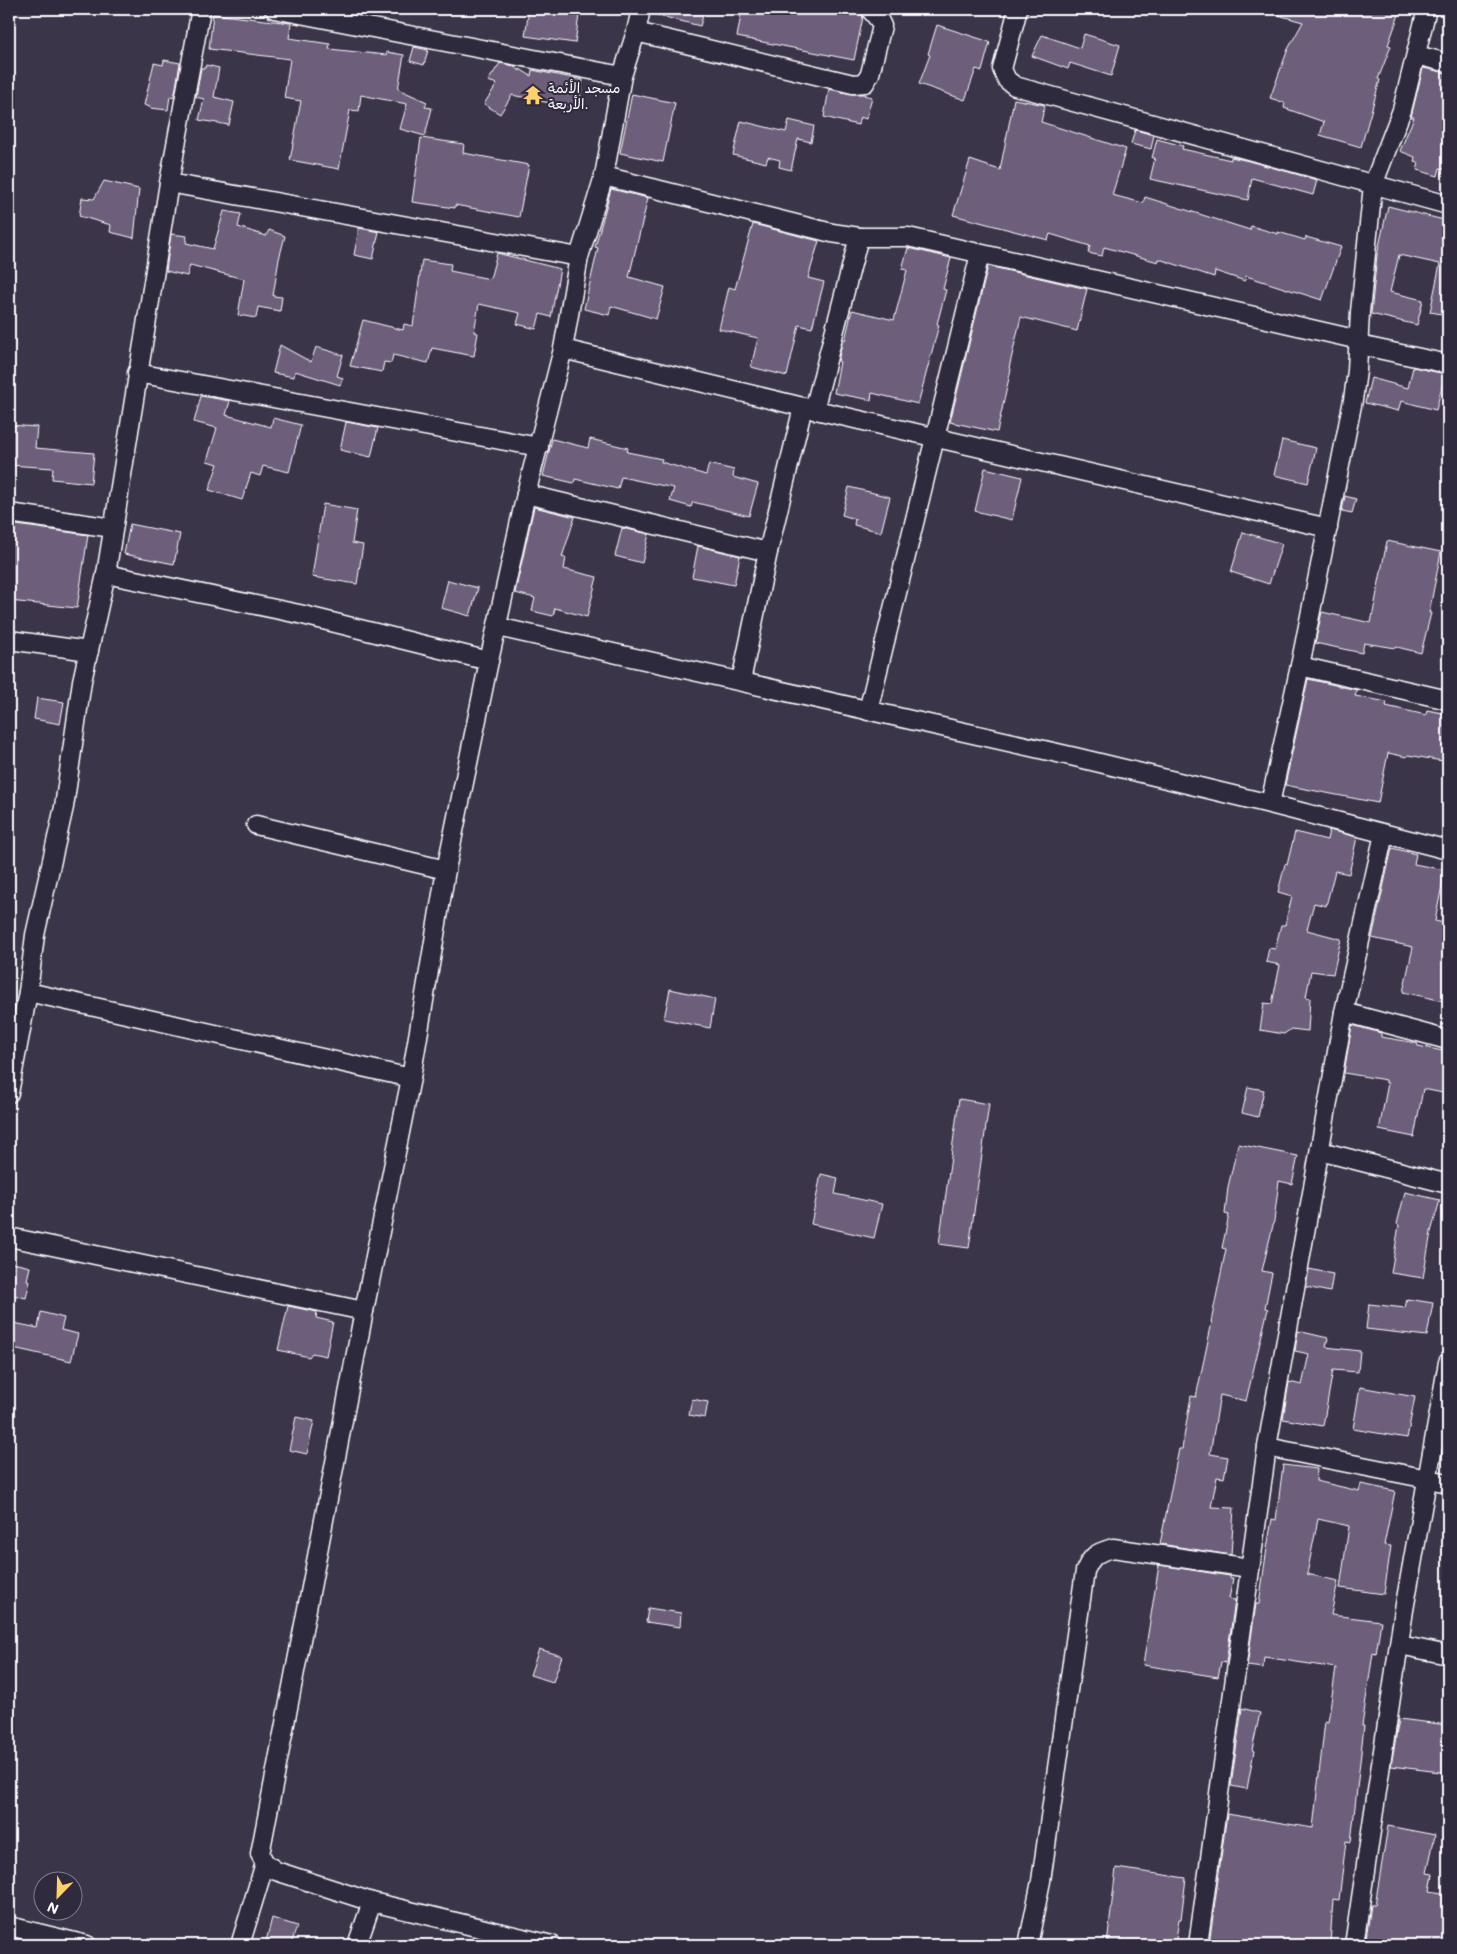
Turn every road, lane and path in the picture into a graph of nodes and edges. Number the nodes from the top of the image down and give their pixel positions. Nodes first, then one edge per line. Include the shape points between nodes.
1 (201, 9) edge
2 (274, 9) edge
3 (641, 9) edge
4 (870, 9) edge
5 (1018, 9) edge
6 (1427, 9) edge
7 (636, 32) junction
8 (1416, 55) junction
9 (1448, 62) edge
10 (622, 76) junction
11 (604, 176) junction
12 (169, 183) junction
13 (1373, 185) junction
14 (1448, 205) edge
15 (859, 237) junction
16 (980, 254) junction
17 (579, 257) junction
18 (1359, 343) junction
19 (563, 349) junction
20 (1448, 364) edge
21 (137, 373) junction
22 (809, 408) junction
23 (934, 437) junction
24 (539, 448) junction
25 (526, 494) junction
26 (9, 513) edge
27 (113, 528) junction
28 (1328, 528) junction
29 (768, 552) junction
30 (106, 574) junction
31 (498, 626) junction
32 (9, 640) edge
33 (89, 651) junction
34 (489, 661) junction
35 (1300, 666) junction
36 (741, 681) junction
37 (1448, 700) edge
38 (868, 711) junction
39 (1270, 804) junction
40 (256, 825) dead end
41 (1384, 834) junction
42 (1448, 850) edge
43 (446, 870) junction
44 (28, 992) junction
45 (1344, 1012) junction
46 (1448, 1040) edge
47 (412, 1078) junction
48 (9, 1092) edge
49 (1320, 1151) junction
50 (1448, 1184) edge
51 (9, 1237) edge
52 (364, 1311) junction
53 (1448, 1362) edge
54 (1268, 1447) junction
55 (1428, 1479) junction
56 (1448, 1484) edge
57 (1250, 1568) junction
58 (1400, 1645) junction
59 (1448, 1655) edge
60 (265, 1863) junction
61 (372, 1902) junction
62 (9, 1926) edge
63 (532, 1943) edge
64 (87, 1945) edge
65 (240, 1945) edge
66 (357, 1945) edge
67 (552, 1945) edge
68 (1028, 1945) edge
69 (1198, 1945) edge
70 (1354, 1945) edge

1 - 12 street
2 - 10 street
3 - 7 street
4 - 7 street via 882,26 865,83 853,84
5 - 13 street via 1002,69 1006,80 1015,86
6 - 8 street
7 - 10 street
8 - 9 street
8 - 13 street via 1402,110
10 - 11 street
11 - 15 street
11 - 17 street
12 - 17 street
12 - 21 street
13 - 14 street
13 - 18 street
15 - 16 street via 908,237
15 - 22 street
16 - 18 street
16 - 23 street
17 - 19 street
18 - 20 street
18 - 28 street via 1352,400
19 - 22 street
19 - 24 street
21 - 24 street
21 - 27 street
22 - 23 street
22 - 29 street
23 - 28 street
23 - 38 street
24 - 25 street
25 - 29 street
25 - 31 street
26 - 27 street
27 - 30 street
28 - 35 street
29 - 36 street
30 - 33 street
30 - 34 street via 299,614
31 - 34 street
31 - 36 street
32 - 33 street
33 - 44 street via 64,807 35,935
34 - 43 street
35 - 37 street
35 - 39 street
36 - 38 street
38 - 39 street
39 - 41 street
40 - 43 street
41 - 42 street
41 - 45 street
43 - 47 street
44 - 47 street
44 - 48 street
45 - 46 street
45 - 49 street
47 - 52 street
49 - 50 street
49 - 54 street
51 - 52 street
52 - 60 street via 260,1854
53 - 55 street
54 - 55 street
54 - 57 street
55 - 56 street
55 - 58 street
57 - 68 street via 1113,1548 1091,1558 1085,1571 1042,1871
57 - 69 street
58 - 59 street
58 - 70 street
60 - 61 street via 276,1871
60 - 65 street
61 - 63 street
61 - 66 street
62 - 64 street
63 - 67 street

